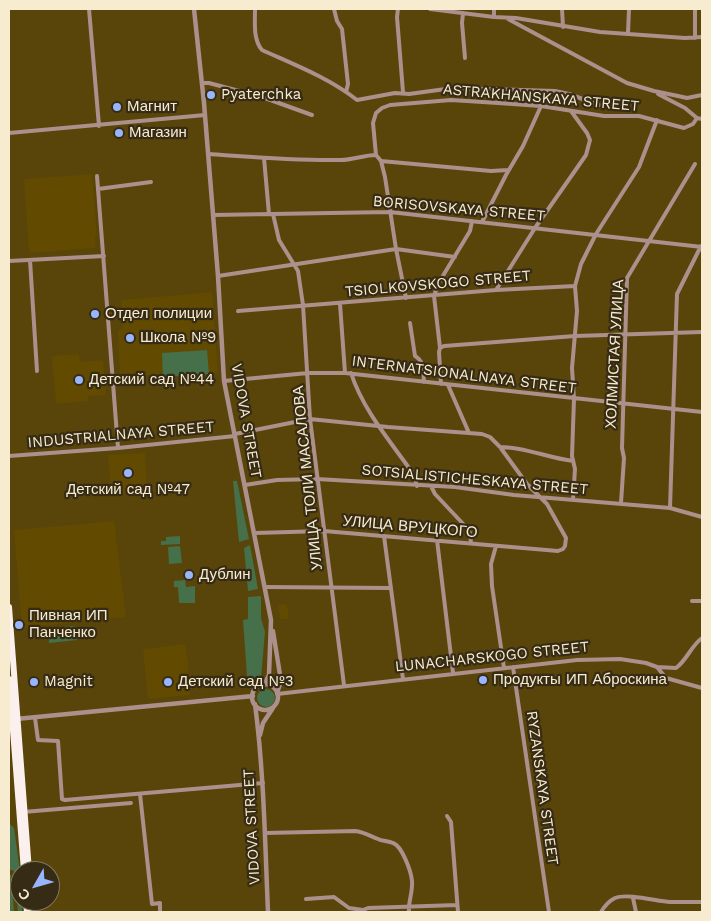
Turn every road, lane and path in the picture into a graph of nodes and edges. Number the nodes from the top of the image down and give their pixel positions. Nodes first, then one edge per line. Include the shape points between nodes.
1 (89, 9) edge
2 (194, 9) edge
3 (255, 9) edge
4 (334, 9) edge
5 (398, 9) edge
6 (430, 9) edge
7 (494, 9) edge
8 (562, 9) edge
9 (629, 9) edge
10 (695, 9) edge
11 (464, 14) junction
12 (494, 17) junction
13 (508, 19) junction
14 (563, 27) junction
15 (628, 33) junction
16 (702, 37) edge
17 (695, 38) junction
18 (465, 58) dead end
19 (202, 83) junction
20 (500, 90) junction
21 (346, 92) junction
22 (403, 92) junction
23 (654, 92) junction
24 (702, 94) edge
25 (498, 103) junction
26 (599, 105) dead end
27 (541, 106) junction
28 (571, 110) junction
29 (312, 114) dead end
30 (205, 116) junction
31 (700, 119) edge
32 (657, 120) junction
33 (99, 126) junction
34 (9, 134) edge
35 (208, 154) junction
36 (376, 155) junction
37 (264, 158) junction
38 (382, 161) junction
39 (696, 164) dead end
40 (508, 170) junction
41 (97, 176) dead end
42 (151, 182) dead end
43 (98, 189) junction
44 (390, 212) junction
45 (271, 214) junction
46 (213, 215) junction
47 (472, 221) junction
48 (482, 222) junction
49 (535, 228) junction
50 (596, 234) junction
51 (651, 240) junction
52 (702, 246) edge
53 (396, 249) junction
54 (104, 256) junction
55 (455, 257) junction
56 (30, 260) junction
57 (9, 261) edge
58 (293, 263) junction
59 (218, 276) junction
60 (575, 286) junction
61 (496, 290) junction
62 (434, 296) junction
63 (406, 298) junction
64 (340, 304) junction
65 (303, 305) junction
66 (238, 311) dead end
67 (410, 323) dead end
68 (702, 332) edge
69 (675, 333) junction
70 (624, 335) junction
71 (575, 336) junction
72 (440, 348) junction
73 (38, 371) dead end
74 (308, 373) junction
75 (345, 373) junction
76 (351, 373) junction
77 (224, 381) junction
78 (424, 382) junction
79 (441, 384) junction
80 (448, 385) junction
81 (574, 399) junction
82 (624, 404) junction
83 (673, 409) junction
84 (702, 412) edge
85 (310, 419) junction
86 (380, 426) junction
87 (468, 433) junction
88 (235, 435) junction
89 (500, 447) junction
90 (118, 448) junction
91 (9, 456) edge
92 (573, 461) junction
93 (316, 479) junction
94 (245, 485) junction
95 (417, 486) junction
96 (431, 486) junction
97 (540, 496) junction
98 (573, 499) junction
99 (621, 503) junction
100 (670, 508) junction
101 (702, 517) edge
102 (324, 531) junction
103 (255, 533) junction
104 (384, 536) junction
105 (438, 540) junction
106 (471, 543) junction
107 (496, 546) junction
108 (265, 586) junction
109 (332, 587) junction
110 (390, 588) junction
111 (692, 601) dead end
112 (702, 601) edge
113 (9, 607) edge
114 (271, 620) junction
115 (702, 638) edge
116 (513, 666) junction
117 (657, 667) junction
118 (504, 668) junction
119 (453, 673) junction
120 (9, 679) edge
121 (404, 679) junction
122 (264, 685) junction
123 (344, 685) junction
124 (702, 688) edge
125 (277, 693) junction
126 (253, 696) junction
127 (255, 704) junction
128 (274, 707) junction
129 (35, 718) junction
130 (15, 720) junction
131 (260, 741) junction
132 (263, 782) junction
133 (140, 794) junction
134 (131, 804) dead end
135 (22, 812) junction
136 (448, 816) dead end
137 (264, 833) junction
138 (24, 861) edge
139 (28, 861) edge
140 (634, 898) junction
141 (306, 899) dead end
142 (702, 902) edge
143 (458, 905) junction
144 (409, 907) junction
145 (363, 911) edge
146 (160, 912) edge
147 (268, 912) edge
148 (409, 912) edge
149 (458, 912) edge
150 (549, 912) edge
151 (601, 912) edge
152 (636, 912) edge

1 - 33 street
2 - 19 street, VIDOVA STREET
3 - 21 street, ASTRAKHANSKAYA STREET via 257,45 262,50
4 - 21 street via 342,29 348,84
5 - 22 street
6 - 11 street
7 - 12 street
8 - 14 street
9 - 15 street
10 - 17 street
11 - 12 street
11 - 18 street
12 - 13 street
13 - 14 street
13 - 23 street, ASTRAKHANSKAYA STREET via 627,83
14 - 15 street
15 - 17 street
16 - 17 street
19 - 29 street via 262,97
19 - 30 street, VIDOVA STREET
20 - 22 street, ASTRAKHANSKAYA STREET via 453,88
20 - 25 street
20 - 26 street, ASTRAKHANSKAYA STREET via 569,94
21 - 22 street, ASTRAKHANSKAYA STREET via 357,100
23 - 24 street, ASTRAKHANSKAYA STREET via 687,98
23 - 31 street
25 - 27 street, ASTRAKHANSKAYA STREET
25 - 36 street, ASTRAKHANSKAYA STREET via 451,100 382,108 376,113 373,123
27 - 28 street, ASTRAKHANSKAYA STREET
27 - 40 street via 524,146
28 - 32 street, ASTRAKHANSKAYA STREET
28 - 49 street via 587,133 589,147
30 - 33 street
30 - 35 street, VIDOVA STREET
31 - 32 street, ASTRAKHANSKAYA STREET via 684,128
32 - 50 street via 639,167
33 - 34 street
35 - 37 street
35 - 46 street, VIDOVA STREET
36 - 37 street via 344,160
36 - 38 street
37 - 45 street, УЛИЦА ТОЛИ МАСАЛОВА
38 - 40 street
38 - 44 street
39 - 51 street, ХОЛМИСТАЯ УЛИЦА
40 - 48 street
41 - 43 street
42 - 43 street
43 - 54 street
44 - 45 street, BORISOVSKAYA STREET
44 - 47 street, BORISOVSKAYA STREET
44 - 53 street
45 - 46 street, BORISOVSKAYA STREET
45 - 58 street, УЛИЦА ТОЛИ МАСАЛОВА via 279,240
46 - 59 street, VIDOVA STREET
47 - 48 street, BORISOVSKAYA STREET
47 - 55 street
48 - 49 street, BORISOVSKAYA STREET
49 - 50 street, BORISOVSKAYA STREET
49 - 61 street
50 - 51 street, BORISOVSKAYA STREET
50 - 60 street via 581,264
51 - 52 street, BORISOVSKAYA STREET
51 - 70 street, ХОЛМИСТАЯ УЛИЦА via 627,278
52 - 69 street via 678,294
53 - 55 street
53 - 58 street
53 - 63 street
54 - 56 street
54 - 90 street
55 - 62 street
56 - 57 street
56 - 73 street
58 - 59 street
58 - 65 street, УЛИЦА ТОЛИ МАСАЛОВА via 298,271
59 - 77 street, VIDOVA STREET
60 - 61 street, TSIOLKOVSKOGO STREET
60 - 71 street
61 - 62 street, TSIOLKOVSKOGO STREET
62 - 63 street, TSIOLKOVSKOGO STREET
62 - 72 street
63 - 64 street, TSIOLKOVSKOGO STREET
64 - 65 street, TSIOLKOVSKOGO STREET
64 - 75 street
65 - 66 street, TSIOLKOVSKOGO STREET
65 - 74 street, УЛИЦА ТОЛИ МАСАЛОВА
67 - 78 street via 415,356 423,364
68 - 69 street
69 - 70 street
69 - 83 street
70 - 71 street
70 - 82 street, ХОЛМИСТАЯ УЛИЦА
71 - 72 street
71 - 81 street
72 - 79 street
74 - 75 street, INTERNATSIONALNAYA STREET
74 - 77 street, INTERNATSIONALNAYA STREET
74 - 85 street, УЛИЦА ТОЛИ МАСАЛОВА
75 - 76 street, INTERNATSIONALNAYA STREET
76 - 78 street, INTERNATSIONALNAYA STREET
76 - 86 street via 367,408
77 - 88 street, VIDOVA STREET
78 - 79 street, INTERNATSIONALNAYA STREET
79 - 80 street, INTERNATSIONALNAYA STREET
80 - 81 street, INTERNATSIONALNAYA STREET
80 - 87 street
81 - 82 street, INTERNATSIONALNAYA STREET
81 - 92 street
82 - 83 street, INTERNATSIONALNAYA STREET
82 - 99 street, ХОЛМИСТАЯ УЛИЦА
83 - 84 street, INTERNATSIONALNAYA STREET
83 - 100 street
85 - 86 street, INDUSTRIALNAYA STREET
85 - 88 street, INDUSTRIALNAYA STREET
85 - 93 street, УЛИЦА ТОЛИ МАСАЛОВА
86 - 87 street, INDUSTRIALNAYA STREET
86 - 95 street via 412,472
87 - 89 street, INDUSTRIALNAYA STREET via 490,437
88 - 90 street, INDUSTRIALNAYA STREET
88 - 94 street, VIDOVA STREET
89 - 92 street, INDUSTRIALNAYA STREET
89 - 97 street
90 - 91 street, INDUSTRIALNAYA STREET
92 - 98 street
93 - 94 street, SOTSIALISTICHESKAYA STREET
93 - 95 street, SOTSIALISTICHESKAYA STREET
93 - 102 street, УЛИЦА ТОЛИ МАСАЛОВА
94 - 103 street, VIDOVA STREET
95 - 96 street, SOTSIALISTICHESKAYA STREET
96 - 97 street, SOTSIALISTICHESKAYA STREET
96 - 106 street via 470,533
97 - 98 street, SOTSIALISTICHESKAYA STREET
97 - 107 street, УЛИЦА ВРУЦКОГО via 566,538 563,549
98 - 99 street, SOTSIALISTICHESKAYA STREET
99 - 100 street, SOTSIALISTICHESKAYA STREET
100 - 101 street, SOTSIALISTICHESKAYA STREET
102 - 103 street, УЛИЦА ВРУЦКОГО
102 - 104 street, УЛИЦА ВРУЦКОГО
102 - 109 street, УЛИЦА ТОЛИ МАСАЛОВА
103 - 108 street, VIDOVA STREET
104 - 105 street, УЛИЦА ВРУЦКОГО
104 - 110 street
105 - 106 street, УЛИЦА ВРУЦКОГО
105 - 119 street
106 - 107 street, УЛИЦА ВРУЦКОГО
107 - 118 street via 491,564 492,586
108 - 109 street
108 - 114 street, VIDOVA STREET
109 - 110 street
109 - 123 street, УЛИЦА ТОЛИ МАСАЛОВА
110 - 121 street
111 - 112 street
113 - 130 highway
114 - 122 street, VIDOVA STREET via 269,675
114 - 125 street via 281,681
115 - 117 street via 676,668
116 - 117 street, LUNACHARSKOGO STREET via 620,658
116 - 118 street, LUNACHARSKOGO STREET
116 - 150 street, RYZANSKAYA STREET
117 - 124 street, LUNACHARSKOGO STREET via 666,678
118 - 119 street, LUNACHARSKOGO STREET
119 - 121 street, LUNACHARSKOGO STREET
120 - 130 highway
121 - 123 street, LUNACHARSKOGO STREET
122 - 125 street via 272,686
122 - 126 street via 257,688
123 - 125 street, LUNACHARSKOGO STREET
125 - 128 street
126 - 127 street
126 - 129 street
127 - 128 street via 264,710
127 - 131 street, VIDOVA STREET
128 - 131 street via 263,723
129 - 130 street
129 - 133 street via 38,740 58,741 62,799
130 - 135 highway
131 - 132 street, VIDOVA STREET
132 - 133 street
132 - 137 street, VIDOVA STREET
133 - 146 street via 152,904 160,903
134 - 135 street
135 - 138 highway
135 - 139 highway
136 - 143 street
137 - 144 street via 355,831 398,845 412,879
137 - 147 street, VIDOVA STREET
140 - 142 street
140 - 151 street via 614,898
140 - 152 street
141 - 145 street via 334,897 349,908
143 - 144 street
143 - 149 street
144 - 145 street via 368,908
144 - 148 street

